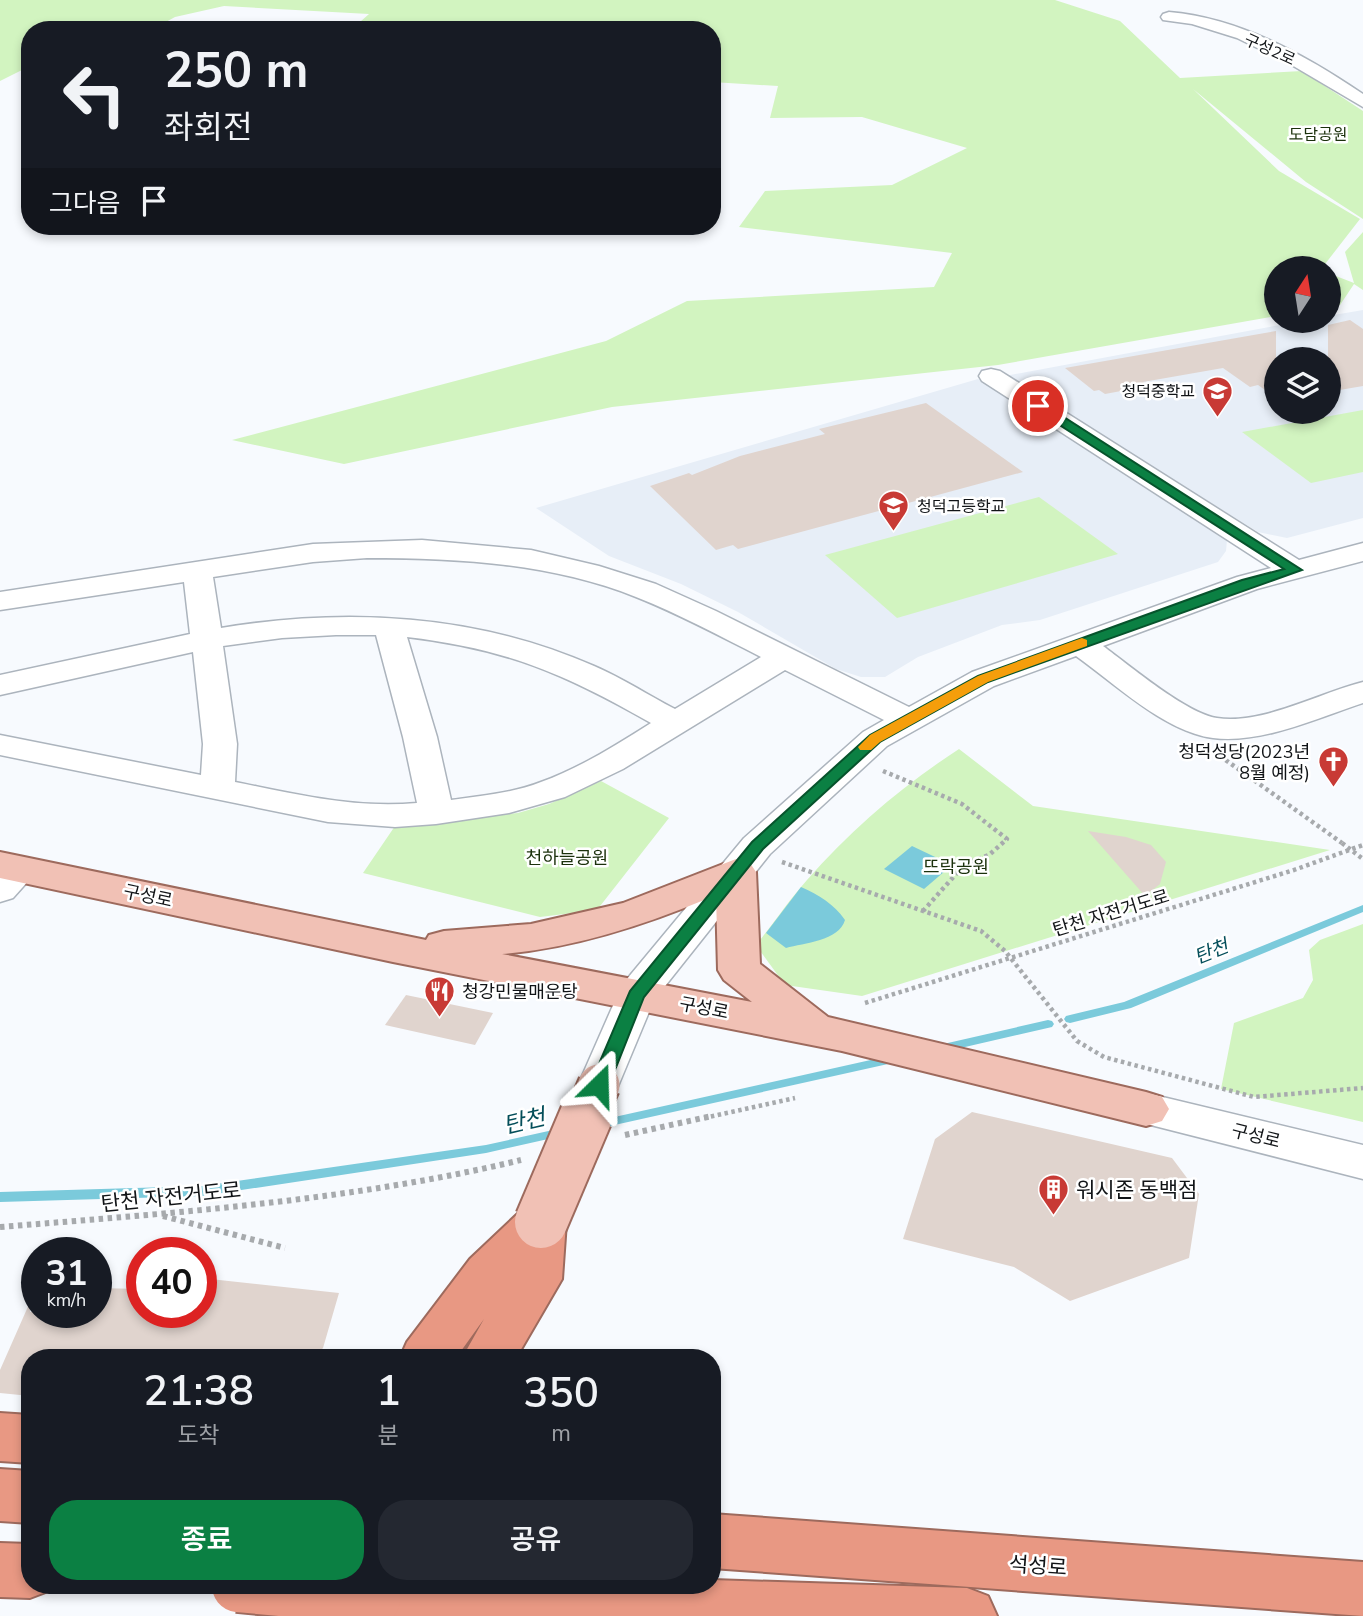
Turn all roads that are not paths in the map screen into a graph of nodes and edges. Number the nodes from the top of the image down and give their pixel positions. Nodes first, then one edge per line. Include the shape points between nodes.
1 (1168, 17) dead end
2 (1363, 102) edge
3 (991, 376) dead end
4 (1363, 552) edge
5 (1295, 570) junction
6 (198, 572) junction
7 (0, 601) edge
8 (389, 627) junction
9 (205, 642) junction
10 (1080, 644) junction
11 (784, 657) junction
12 (0, 685) edge
13 (1363, 692) edge
14 (909, 720) junction
15 (675, 723) junction
16 (0, 746) edge
17 (217, 788) junction
18 (436, 813) junction
19 (745, 861) junction
20 (7, 875) edge
21 (393, 948) junction
22 (636, 995) junction
23 (841, 1022) junction
24 (599, 1085) joint
25 (1146, 1109) joint
26 (1363, 1162) edge
27 (541, 1222) junction
28 (433, 1349) edge
29 (494, 1349) edge
30 (0, 1437) edge
31 (21, 1438) edge
32 (0, 1495) edge
33 (21, 1496) edge
34 (721, 1542) edge
35 (0, 1570) edge
36 (21, 1571) edge
37 (1363, 1590) edge
38 (301, 1594) edge
39 (321, 1594) edge
40 (271, 1616) edge
41 (967, 1616) edge

1 - 2 street, 구성2로 via 1189,17 1272,47
3 - 5 street
4 - 5 street
5 - 10 street
6 - 7 street
6 - 9 street
6 - 11 street via 367,548 480,552 531,559 645,590
8 - 9 street via 299,627
8 - 15 street via 445,632 561,664
8 - 18 street
9 - 12 street
9 - 17 street via 220,744
10 - 13 street via 1191,721 1213,729 1251,726
10 - 14 street via 983,679
11 - 14 street
11 - 15 street
14 - 19 street via 875,739
15 - 18 street via 553,790
16 - 17 street
17 - 18 street via 328,811 395,816
19 - 21 main road via 634,914 531,939
19 - 22 street
19 - 23 main road via 739,970
20 - 21 main road, 구성로
21 - 22 main road, 구성로
22 - 23 main road, 구성로
22 - 24 street
23 - 25 main road, 구성로
24 - 27 main road, bridge
25 - 26 street, 구성로
27 - 28 highway via 488,1274
27 - 29 highway via 537,1279
30 - 31 highway
32 - 33 highway
34 - 37 highway, 석성로
35 - 36 highway
38 - 40 highway
39 - 41 highway, bridge

